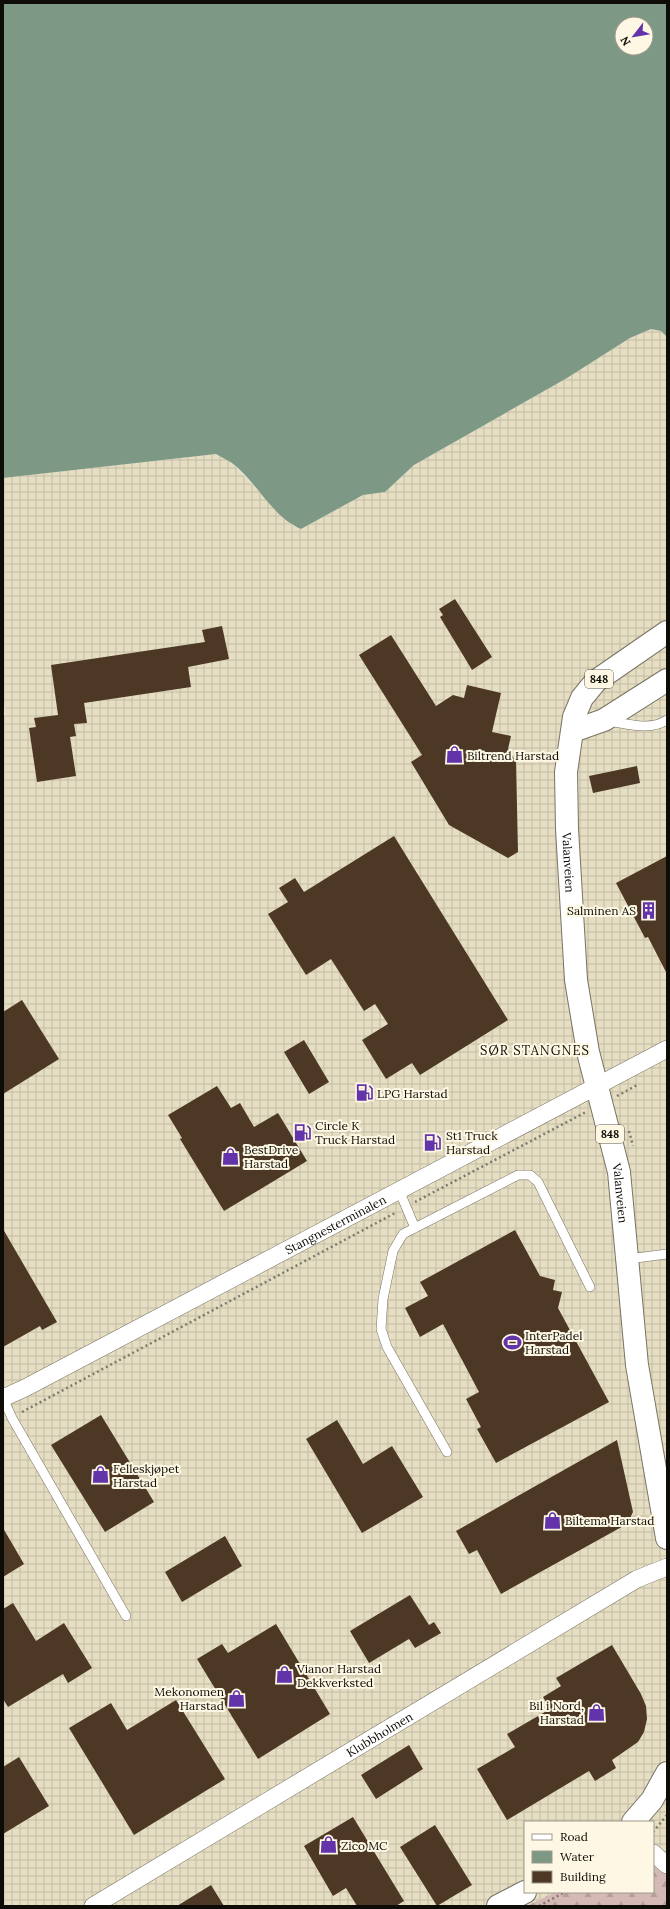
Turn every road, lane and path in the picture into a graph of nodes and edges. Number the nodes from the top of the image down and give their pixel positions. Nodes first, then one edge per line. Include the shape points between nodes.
1 (667, 632) edge
2 (667, 680) edge
3 (604, 720) junction
4 (667, 720) edge
5 (573, 731) junction
6 (667, 1049) edge
7 (599, 1095) junction
8 (399, 1190) junction
9 (406, 1207) junction
10 (415, 1228) junction
11 (667, 1254) edge
12 (628, 1259) junction
13 (590, 1287) dead end
14 (3, 1398) edge
15 (12, 1418) junction
16 (447, 1452) dead end
17 (661, 1471) edge
18 (667, 1538) edge
19 (667, 1567) edge
20 (126, 1616) dead end
21 (667, 1773) edge
22 (667, 1815) edge
23 (634, 1821) edge
24 (654, 1831) edge
25 (524, 1893) edge
26 (563, 1893) edge
27 (93, 1906) edge
28 (498, 1906) edge
29 (538, 1906) edge

1 - 5 main road, 848 via 596,681 582,698 574,717
2 - 3 main road
3 - 4 lane via 647,726 661,724
3 - 5 main road
5 - 7 main road, Valanveien / 848 via 566,772 572,941 581,1014
6 - 7 street, Stangnesterminalen
7 - 8 street, Stangnesterminalen via 514,1128
7 - 9 path
7 - 12 main road, Valanveien / 848 via 619,1172
8 - 9 lane
8 - 14 street, Stangnesterminalen
9 - 10 lane
9 - 15 path
10 - 13 lane via 518,1176 530,1175 538,1182
10 - 16 lane via 403,1234 393,1251 383,1298 381,1329 387,1347
11 - 12 lane
12 - 17 main road, Valanveien / 848 via 644,1416
14 - 15 lane
15 - 20 lane
17 - 18 main road, Valanveien / 848
19 - 27 street, Klubbholmen via 637,1579
21 - 23 main road via 652,1800
22 - 24 path
25 - 28 main road
26 - 29 path

